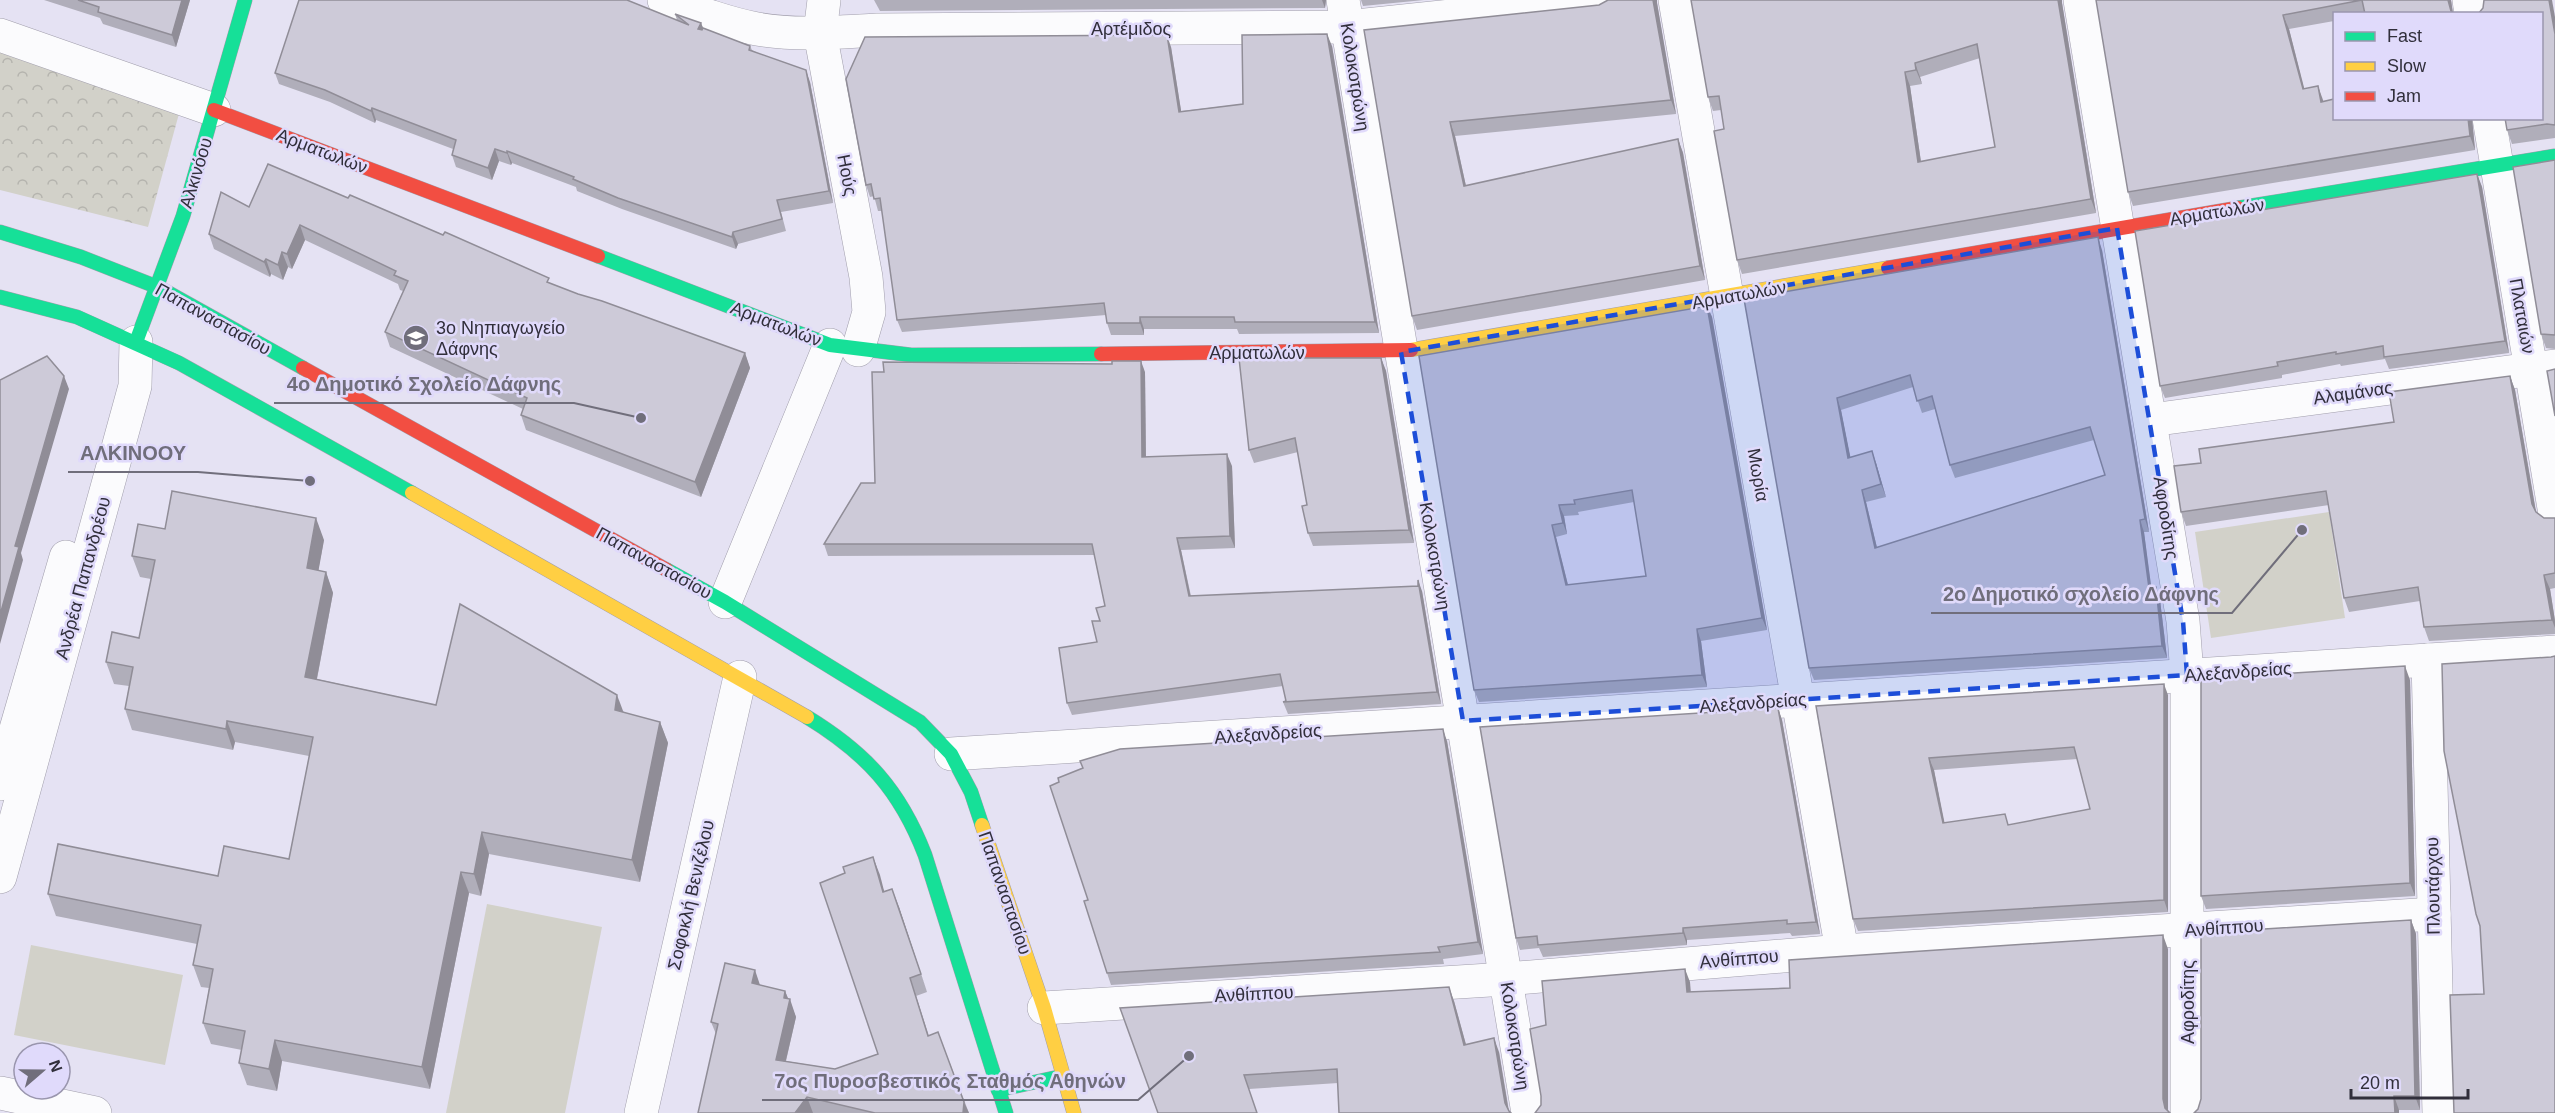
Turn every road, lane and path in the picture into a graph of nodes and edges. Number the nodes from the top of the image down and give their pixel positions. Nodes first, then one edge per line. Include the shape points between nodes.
1 (245, 0) edge
2 (664, 0) edge
3 (824, 0) edge
4 (1601, 0) edge
5 (1675, 0) edge
6 (2080, 0) edge
7 (1345, 14) edge
8 (820, 33) junction
9 (0, 34) edge
10 (214, 110) junction
11 (2489, 120) edge
12 (2555, 156) edge
13 (2496, 166) junction
14 (2117, 228) junction
15 (0, 232) edge
16 (160, 288) junction
17 (0, 297) edge
18 (1727, 297) junction
19 (136, 342) junction
20 (844, 347) junction
21 (1401, 352) junction
22 (2543, 368) edge
23 (2151, 420) junction
24 (2555, 514) edge
25 (724, 602) junction
26 (2555, 652) edge
27 (2427, 660) junction
28 (2187, 675) junction
29 (740, 677) junction
30 (1798, 700) junction
31 (22, 712) edge
32 (1463, 721) junction
33 (951, 754) junction
34 (0, 784) edge
35 (0, 877) edge
36 (2434, 914) junction
37 (2188, 930) junction
38 (1842, 951) junction
39 (1506, 979) junction
40 (1044, 1008) junction
41 (1063, 1076) junction
42 (998, 1090) junction
43 (0, 1093) edge
44 (95, 1113) edge
45 (641, 1113) edge
46 (1006, 1113) edge
47 (1074, 1113) edge
48 (1528, 1113) edge
49 (2187, 1113) edge
50 (2439, 1113) edge

1 - 10 street, Αλκινόου
2 - 8 street, Αρτέμιδος via 758,29
3 - 8 street, Ηούς
4 - 7 street, Αρτέμιδος
5 - 18 street, Μωρία
6 - 14 street, Αφροδίτης
7 - 8 street, Αρτέμιδος
7 - 21 street, Κολοκοτρώνη
8 - 20 street, Ηούς via 866,277 869,312
9 - 10 street, Αρματωλών
10 - 16 street, Αλκινόου
10 - 20 street, Αρματωλών
11 - 13 street, Πλαταιών
12 - 13 street, Αρματωλών
13 - 14 street, Αρματωλών
13 - 22 street, Πλαταιών
14 - 18 street, Αρματωλών
14 - 23 street, Αφροδίτης
15 - 16 street, Παπαναστασίου via 51,244
16 - 19 street, Αλκινόου
16 - 25 street, Παπαναστασίου
17 - 19 street via 77,317
18 - 21 street, Αρματωλών
18 - 30 street, Μωρία
19 - 29 street
19 - 31 street, Ανδρέα Παπανδρέου via 118,378
20 - 21 street, Αρματωλών via 911,355
20 - 25 street, Ηούς
21 - 32 street, Κολοκοτρώνη
22 - 23 street, Αλαμάνας
22 - 24 street, Πλαταιών
23 - 28 street, Αφροδίτης via 2183,621
25 - 33 street, Παπαναστασίου via 920,722
26 - 27 street, Αλεξανδρείας
27 - 28 street, Αλεξανδρείας
27 - 36 street, Πλουτάρχου
28 - 30 street, Αλεξανδρείας
28 - 37 street, Αφροδίτης
29 - 42 street via 841,740 885,781 909,817 925,855
29 - 45 street, Σοφοκλή Βενιζέλου
30 - 32 street, Αλεξανδρείας
30 - 38 street, Μωρία
31 - 34 street, Ανδρέα Παπανδρέου
31 - 35 street, Ανδρέα Παπανδρέου
32 - 33 street, Αλεξανδρείας
32 - 39 street, Κολοκοτρώνη
33 - 40 street, Παπαναστασίου via 972,792
36 - 37 street, Ανθίππου
36 - 50 street, Πλουτάρχου
37 - 38 street, Ανθίππου
37 - 49 street, Αφροδίτης
38 - 39 street, Ανθίππου
39 - 40 street, Ανθίππου
39 - 48 street, Κολοκοτρώνη
40 - 41 street, Παπαναστασίου
41 - 42 street
41 - 47 street, Παπαναστασίου
42 - 46 street
43 - 44 street

